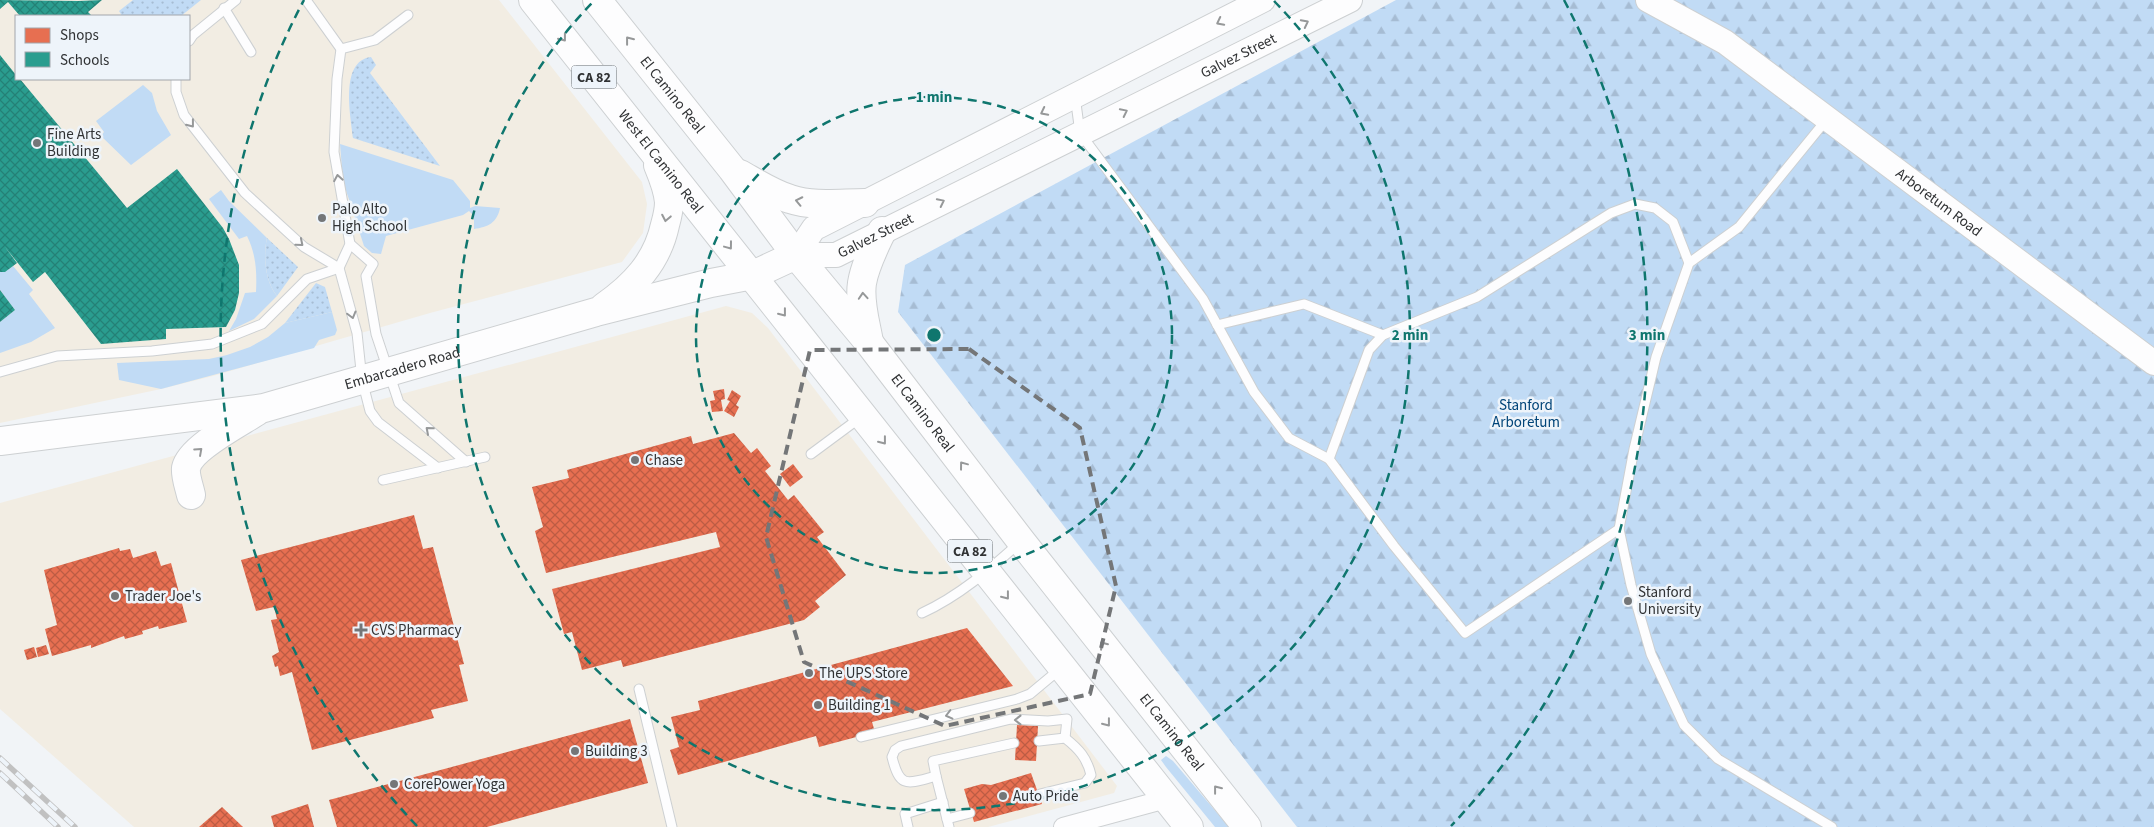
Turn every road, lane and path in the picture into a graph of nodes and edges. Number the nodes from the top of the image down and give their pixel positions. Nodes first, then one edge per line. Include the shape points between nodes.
1 (236, 0) edge
2 (306, 0) edge
3 (533, 0) edge
4 (597, 0) edge
5 (1263, 0) edge
6 (1350, 0) edge
7 (1648, 0) edge
8 (1678, 0) edge
9 (224, 8) junction
10 (408, 15) dead end
11 (190, 40) edge
12 (1725, 42) junction
13 (341, 49) junction
14 (251, 52) dead end
15 (176, 80) edge
16 (1075, 96) junction
17 (1828, 117) junction
18 (1080, 133) junction
19 (655, 154) junction
20 (732, 170) junction
21 (865, 203) junction
22 (882, 231) junction
23 (350, 244) junction
24 (796, 255) junction
25 (1689, 263) junction
26 (339, 268) junction
27 (753, 275) junction
28 (596, 312) junction
29 (1217, 325) junction
30 (1383, 335) junction
31 (870, 344) junction
32 (2154, 363) edge
33 (0, 372) edge
34 (375, 376) junction
35 (264, 408) junction
36 (863, 415) junction
37 (0, 441) edge
38 (811, 454) dead end
39 (486, 457) dead end
40 (1329, 458) junction
41 (466, 462) junction
42 (438, 468) junction
43 (384, 480) dead end
44 (191, 495) dead end
45 (1619, 529) junction
46 (1021, 541) junction
47 (987, 572) junction
48 (922, 613) dead end
49 (1062, 667) junction
50 (639, 689) dead end
51 (861, 737) dead end
52 (1065, 738) junction
53 (1039, 741) dead end
54 (1014, 743) dead end
55 (936, 776) junction
56 (1040, 794) dead end
57 (1166, 799) junction
58 (943, 802) junction
59 (970, 813) dead end
60 (948, 823) edge
61 (672, 827) edge
62 (908, 827) edge
63 (1063, 827) edge
64 (1188, 827) edge
65 (1247, 827) edge
66 (1832, 827) edge

1 - 9 lane
2 - 13 lane
3 -> 19 main road, West El Camino Real / CA 82
20 -> 4 main road, El Camino Real / CA 82
5 -> 16 main road
18 -> 6 main road, Galvez Street
7 - 12 main road, Arboretum Road
8 - 12 main road, Arboretum Road via 1706,21
9 - 11 lane
9 - 14 lane
10 - 13 lane via 375,40
12 - 17 main road, Arboretum Road
23 -> 13 lane via 334,152
15 -> 26 lane via 176,92 184,115 245,193 304,247
16 - 18 lane
16 -> 21 main road
17 - 25 lane via 1739,227
17 - 32 main road, Arboretum Road
22 -> 18 main road, Galvez Street
18 - 29 lane via 1203,299
19 -> 27 main road, West El Camino Real / CA 82
19 -> 28 main road via 669,204 656,251 643,274 622,295
21 -> 20 main road via 797,201
20 - 24 main road, El Camino Real / CA 82
21 - 24 main road via 814,228
22 - 24 main road, Galvez Street via 836,255
31 -> 22 main road via 862,285
23 - 26 lane
23 - 34 lane via 373,264 366,276 376,334
24 - 27 main road, Embarcadero Road
24 - 31 main road, El Camino Real / CA 82
25 - 30 lane via 1673,222 1655,208 1635,204 1611,213 1476,297
25 - 45 lane via 1656,357
26 - 33 lane via 307,279 262,324 212,344 57,356
26 -> 34 lane via 356,333
27 - 28 main road, Embarcadero Road
27 -> 36 main road, CA 82
28 - 34 main road, Embarcadero Road
29 - 30 lane via 1304,304
29 - 40 lane via 1254,392 1289,438
30 - 40 lane via 1369,350
46 -> 31 main road, El Camino Real / CA 82
34 - 35 main road, Embarcadero Road
41 -> 34 lane via 399,403
34 - 42 lane via 370,411 378,422
35 - 37 main road, Embarcadero Road
44 -> 35 main road via 186,472 191,458
36 - 38 lane
36 -> 47 main road, CA 82
39 - 41 lane
40 - 45 lane via 1394,546 1465,633
41 - 42 lane
42 - 43 lane
45 - 66 lane via 1651,654 1684,725 1718,759
46 - 47 lane
65 -> 46 main road, El Camino Real / CA 82
47 - 48 lane via 942,604
47 -> 49 main road, CA 82
49 -> 51 lane via 1030,694 1017,699
49 -> 57 main road, CA 82
50 - 61 lane
52 - 53 lane
52 -> 55 lane via 1066,719 1011,719 901,746 892,757 897,776 904,781 914,782
52 - 56 lane via 1088,761 1091,775 1085,783
54 - 55 lane via 933,761
55 - 58 lane
57 - 63 street
57 - 64 main road, CA 82
58 - 60 lane
58 - 62 lane via 905,814
59 - 60 lane

